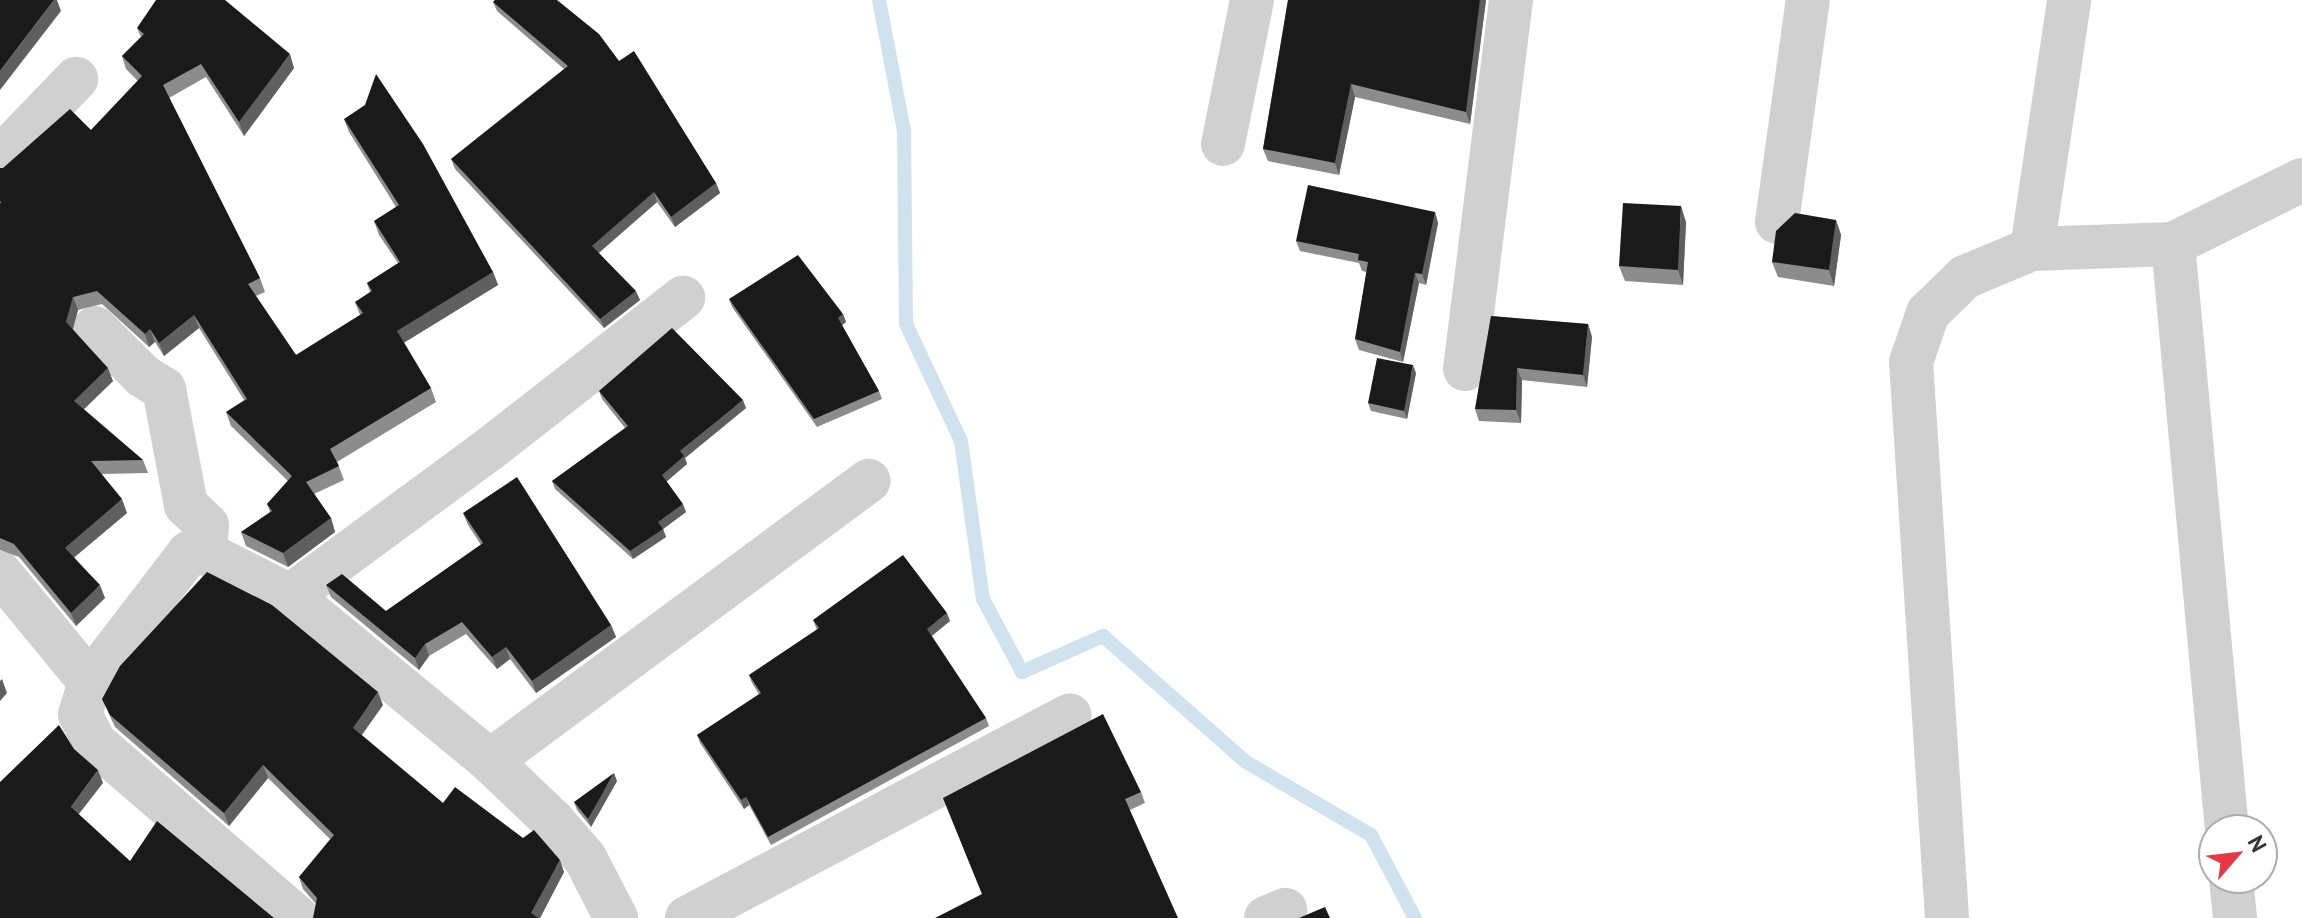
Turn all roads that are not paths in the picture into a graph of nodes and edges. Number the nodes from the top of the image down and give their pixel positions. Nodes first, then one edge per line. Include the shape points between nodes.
1 (1252, 0) edge
2 (1511, 0) edge
3 (1808, 0) edge
4 (2069, 0) edge
5 (76, 79) dead end
6 (1223, 144) dead end
7 (0, 158) edge
8 (2302, 180) edge
9 (1777, 222) dead end
10 (2173, 244) junction
11 (2032, 249) junction
12 (683, 298) dead end
13 (95, 328) dead end
14 (1465, 369) dead end
15 (869, 481) dead end
16 (205, 553) junction
17 (5, 587) edge
18 (290, 596) junction
19 (90, 682) junction
20 (1070, 715) dead end
21 (490, 761) junction
22 (2226, 814) edge
23 (2233, 894) edge
24 (298, 918) edge
25 (616, 918) edge
26 (687, 918) edge
27 (1947, 918) edge
28 (2235, 918) edge

1 - 6 street
2 - 14 street
3 - 9 street
4 - 11 street
5 - 7 street
8 - 10 street
10 - 11 street
10 - 22 street
11 - 27 street via 1965,277 1928,313 1911,362
12 - 18 street
13 - 16 street via 143,376 164,389 186,505 207,525
15 - 21 street
16 - 18 street
16 - 19 street via 186,555
17 - 19 street
18 - 21 street
19 - 24 street via 80,714 95,743
20 - 26 street
21 - 25 street via 585,858
23 - 28 street

